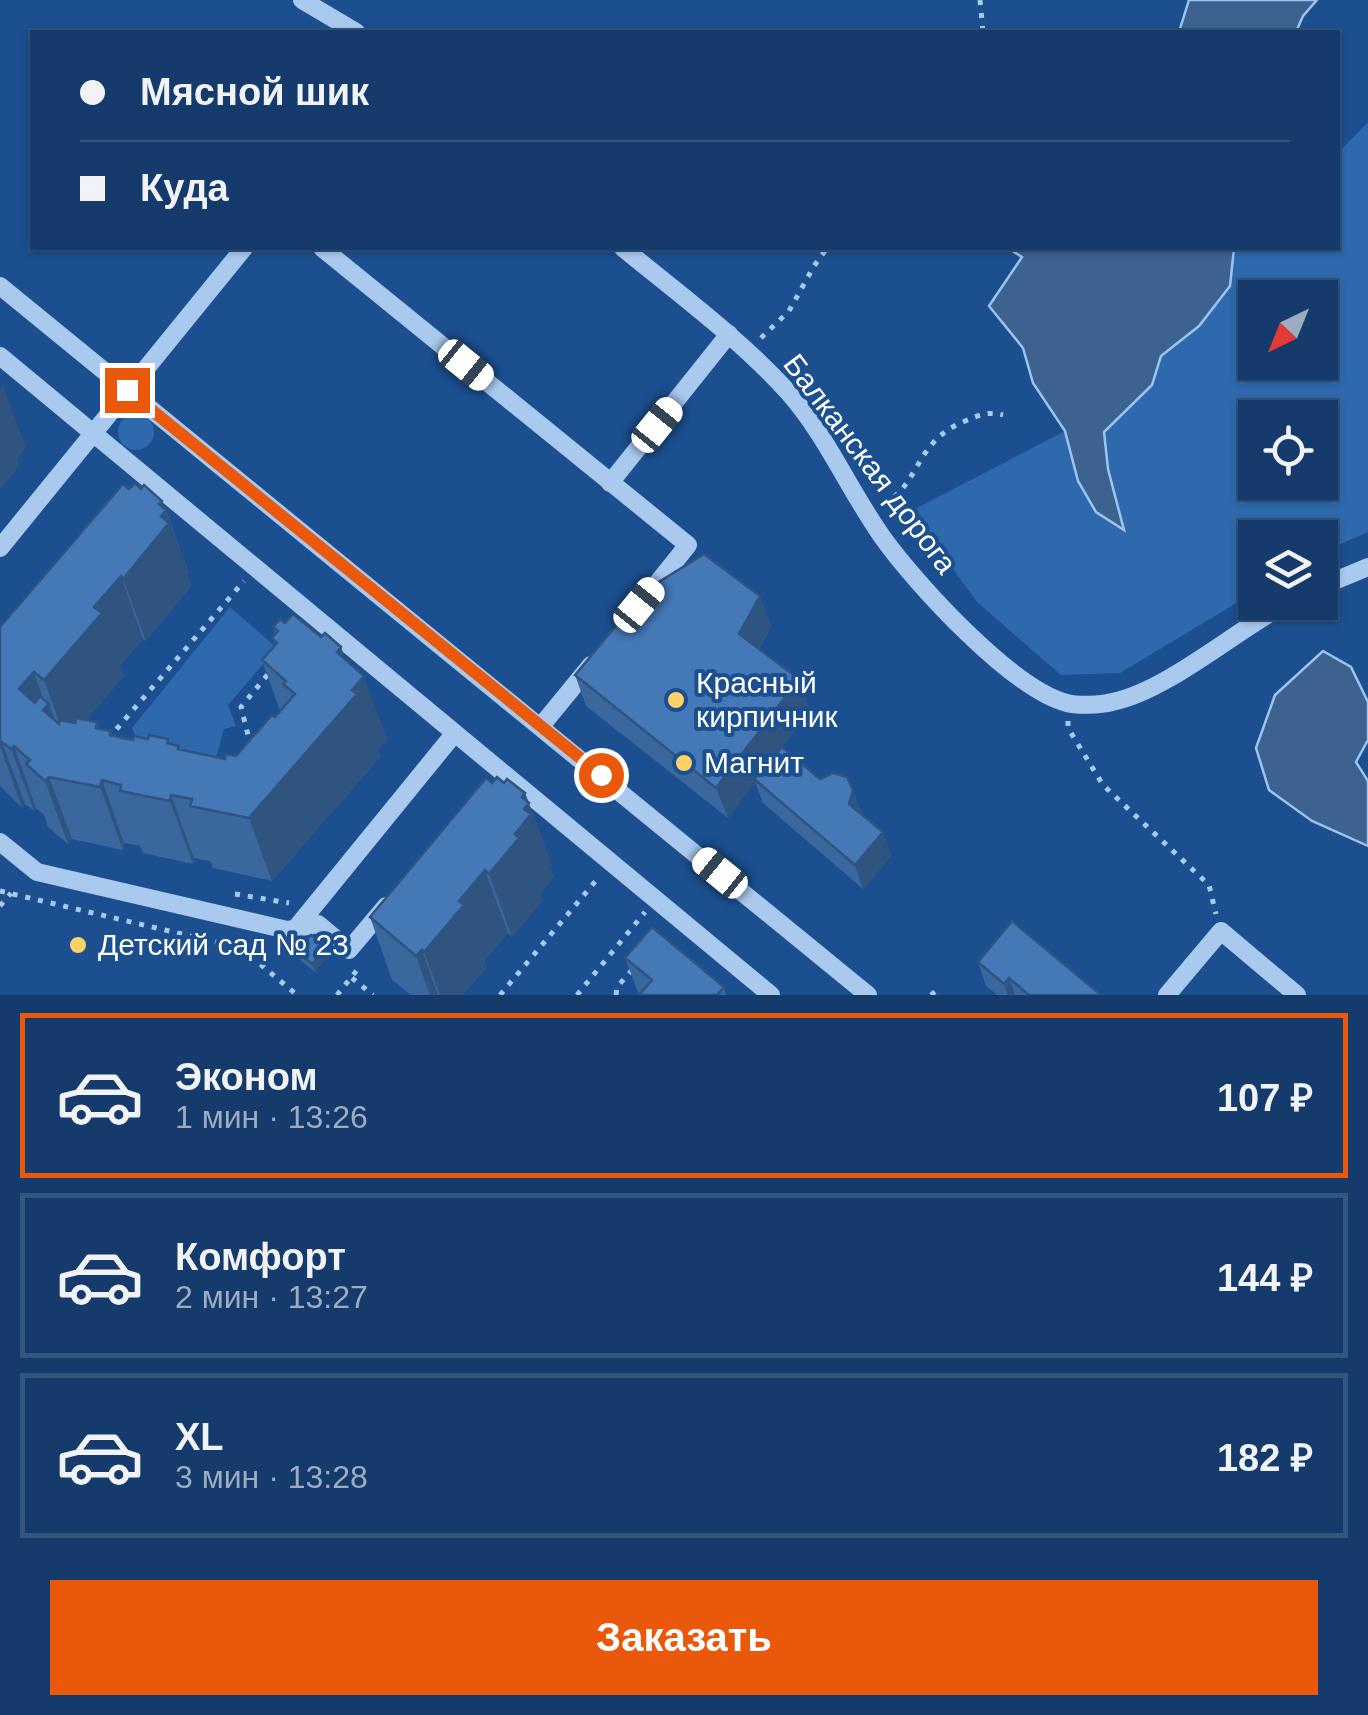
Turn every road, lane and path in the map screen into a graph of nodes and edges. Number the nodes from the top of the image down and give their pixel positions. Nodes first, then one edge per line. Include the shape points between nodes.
1 (302, 0) edge
2 (980, 0) edge
3 (353, 30) edge
4 (983, 30) edge
5 (242, 250) edge
6 (324, 250) edge
7 (625, 250) edge
8 (826, 250) edge
9 (0, 286) edge
10 (729, 334) junction
11 (748, 350) junction
12 (0, 356) edge
13 (127, 390) junction
14 (1002, 415) dead end
15 (93, 432) junction
16 (610, 483) junction
17 (867, 512) junction
18 (0, 548) edge
19 (254, 566) junction
20 (1368, 567) edge
21 (1338, 580) edge
22 (627, 620) edge
23 (1261, 620) edge
24 (602, 650) edge
25 (273, 668) edge
26 (1068, 703) junction
27 (541, 726) junction
28 (454, 734) junction
29 (122, 747) edge
30 (254, 761) edge
31 (0, 842) edge
32 (611, 863) junction
33 (0, 891) edge
34 (11, 893) junction
35 (396, 894) edge
36 (0, 906) edge
37 (646, 910) dead end
38 (296, 928) junction
39 (1221, 931) junction
40 (642, 957) edge
41 (363, 963) dead end
42 (351, 978) junction
43 (298, 995) edge
44 (336, 995) edge
45 (372, 995) edge
46 (500, 995) edge
47 (577, 995) edge
48 (616, 995) edge
49 (771, 995) edge
50 (868, 995) edge
51 (931, 995) edge
52 (940, 995) edge
53 (1167, 995) edge
54 (1298, 995) edge

1 - 3 street
2 - 4 path
5 - 13 street
6 - 16 street
7 - 10 street, Балканская дорога
8 - 11 path via 789,312
9 - 13 street
10 - 11 street, Балканская дорога
10 - 16 street
11 - 17 street, Балканская дорога via 825,440
12 - 15 street
13 - 15 street
13 - 27 street
14 - 17 path via 988,411 945,429 896,497
15 - 18 street
15 - 19 street via 143,484
16 - 22 street via 688,545
17 - 26 street, Балканская дорога via 927,590 988,651 1029,685
19 - 28 street
19 - 29 path via 104,743
20 - 21 street
23 - 26 street, Балканская дорога via 1150,689 1110,703
24 - 27 street
25 - 30 path via 241,708
26 - 39 path via 1068,728 1104,784 1209,885
27 - 50 street
28 - 32 street via 493,775
28 - 38 street
31 - 38 street via 37,872
32 - 46 path
32 - 49 street
33 - 34 path
34 - 36 path
34 - 43 path via 240,948
35 - 38 street via 349,950 318,924
37 - 47 path
39 - 53 street
39 - 54 street
40 - 48 path
41 - 42 path
42 - 44 path
42 - 45 path
51 - 52 path

